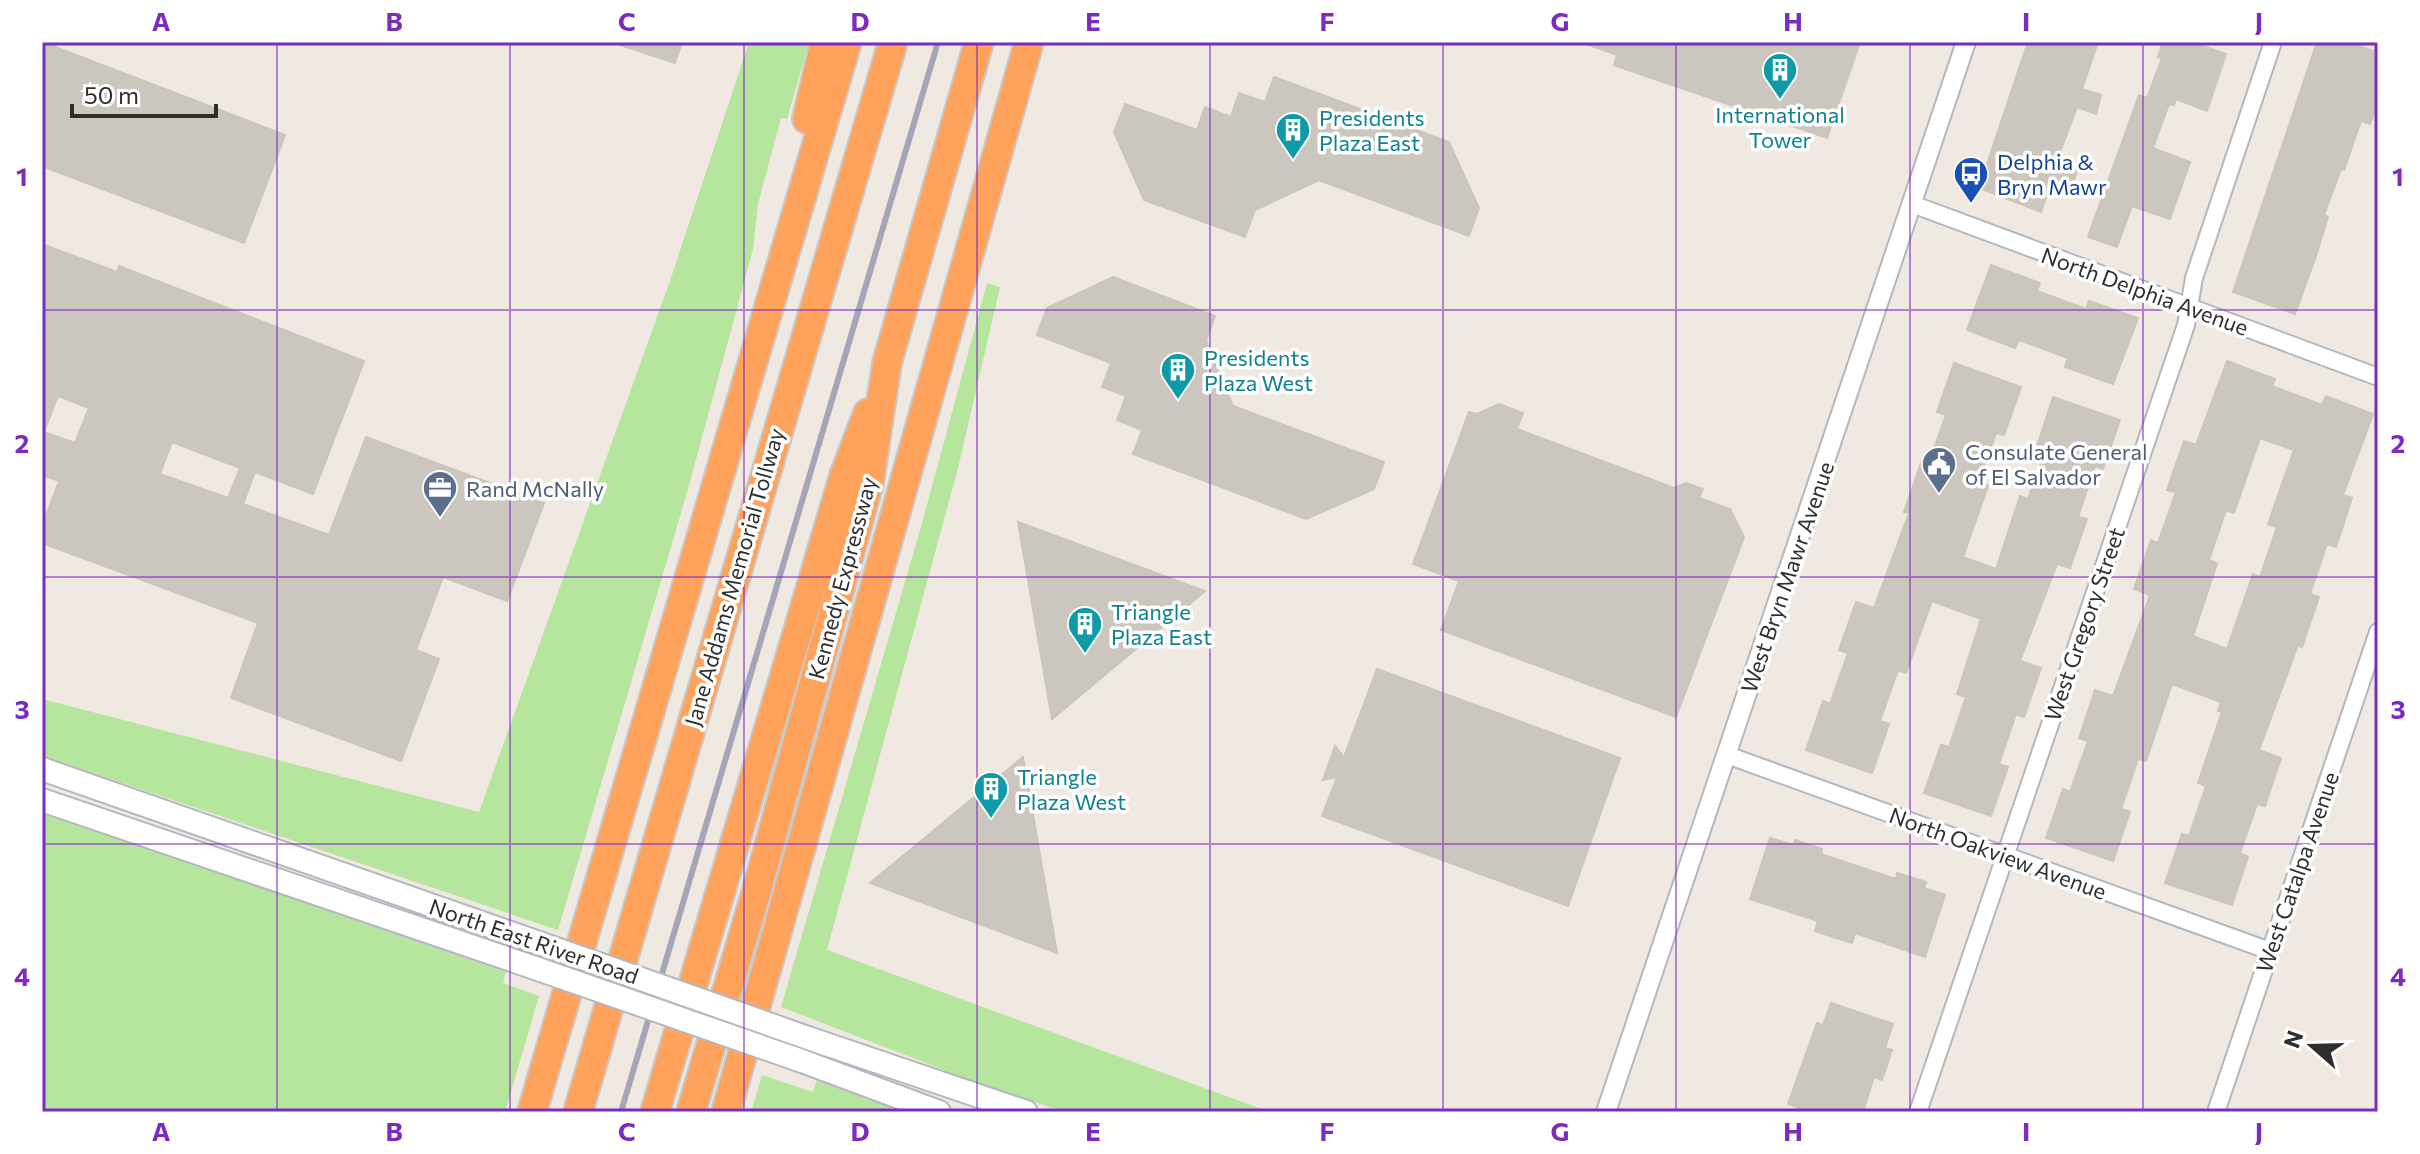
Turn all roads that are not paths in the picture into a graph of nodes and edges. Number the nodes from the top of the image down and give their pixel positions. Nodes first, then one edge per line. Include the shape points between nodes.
1 (825, 42) edge
2 (847, 42) edge
3 (893, 42) edge
4 (979, 42) edge
5 (1029, 42) edge
6 (1966, 42) edge
7 (2273, 42) edge
8 (1912, 204) junction
9 (2189, 307) junction
10 (767, 309) junction
11 (887, 363) junction
12 (2378, 377) edge
13 (2378, 632) edge
14 (1727, 755) junction
15 (42, 769) edge
16 (42, 800) edge
17 (2005, 856) junction
18 (2270, 951) junction
19 (532, 1112) edge
20 (578, 1112) edge
21 (655, 1112) edge
22 (691, 1112) edge
23 (726, 1112) edge
24 (939, 1112) edge
25 (1026, 1112) edge
26 (1606, 1112) edge
27 (1918, 1112) edge
28 (2216, 1112) edge

1 - 10 highway
2 - 10 highway
3 - 20 highway, Jane Addams Memorial Tollway
4 - 11 highway, Kennedy Expressway
5 - 23 highway
6 - 8 street, West Bryn Mawr Avenue
7 - 9 street, West Gregory Street
8 - 9 street, North Delphia Avenue
8 - 14 street, West Bryn Mawr Avenue
9 - 12 street, North Delphia Avenue
9 - 17 street, West Gregory Street
10 - 19 highway
11 - 21 highway via 844,476
11 - 22 highway, Kennedy Expressway via 869,483
13 - 18 street, West Catalpa Avenue
14 - 17 street, North Oakview Avenue
14 - 26 street, West Bryn Mawr Avenue
15 - 25 main road, North East River Road, bridge
16 - 24 main road, North East River Road, bridge
17 - 18 street, North Oakview Avenue
17 - 27 street, West Gregory Street
18 - 28 street, West Catalpa Avenue

